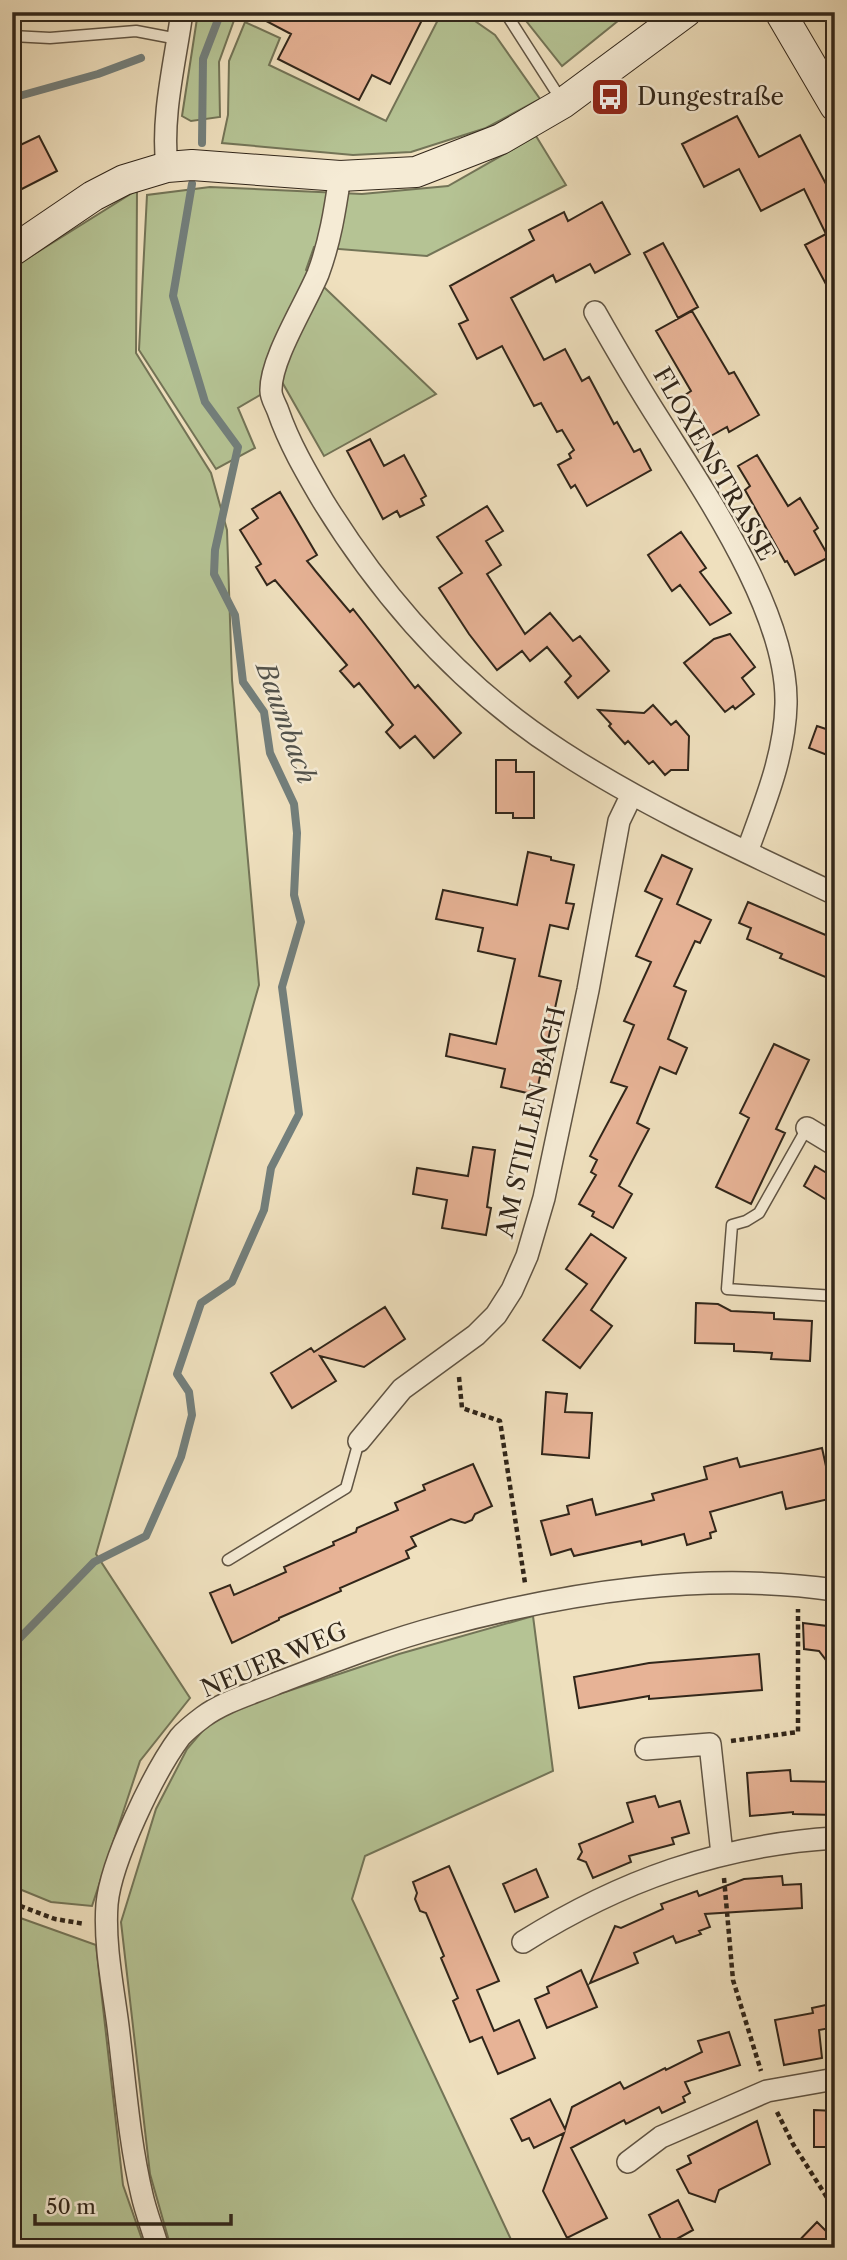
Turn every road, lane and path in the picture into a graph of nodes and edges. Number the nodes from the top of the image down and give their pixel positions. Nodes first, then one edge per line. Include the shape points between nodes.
1 (182, 12) edge
2 (505, 12) edge
3 (686, 12) edge
4 (780, 12) edge
5 (12, 36) edge
6 (178, 39) junction
7 (563, 103) junction
8 (835, 106) edge
9 (167, 167) junction
10 (340, 176) junction
11 (12, 251) edge
12 (594, 312) dead end
13 (632, 794) junction
14 (747, 852) junction
15 (835, 894) edge
16 (807, 1128) joint
17 (835, 1145) edge
18 (835, 1296) edge
19 (454, 1352) junction
20 (359, 1441) joint
21 (229, 1560) dead end
22 (798, 1585) junction
23 (835, 1590) edge
24 (527, 1605) junction
25 (710, 1744) junction
26 (646, 1749) dead end
27 (835, 1838) edge
28 (722, 1854) junction
29 (12, 1903) edge
30 (55, 1919) dead end
31 (523, 1942) dead end
32 (835, 2079) edge
33 (767, 2091) junction
34 (628, 2162) dead end
35 (835, 2210) edge
36 (158, 2248) edge

1 - 6 street
2 - 7 lane
3 - 7 main road
4 - 8 main road
5 - 6 lane via 50,38 136,31
6 - 9 street via 166,115
7 - 10 main road via 501,139 416,172
9 - 10 main road
9 - 11 main road via 124,180 93,196
10 - 13 street via 332,234 306,303 277,361 271,392 285,433 338,524 379,583 419,629 508,713
12 - 14 street, FLOXENSTRASSE via 724,525 775,636 786,703 769,790
13 - 14 street
13 - 19 street, AM STILLEN BACH via 619,821 547,1185 527,1256 496,1315
14 - 15 street
16 - 17 street
16 - 18 lane via 759,1213 732,1225 727,1289
19 - 20 street, AM STILLEN BACH via 402,1389
19 - 24 path via 461,1408 500,1421
20 - 21 lane via 346,1488
22 - 23 street, NEUER WEG
22 - 24 street, NEUER WEG via 696,1583
22 - 25 path via 798,1732
24 - 36 street, NEUER WEG via 417,1633 231,1702 182,1734 166,1759 140,1809 107,1903 135,2158
25 - 26 street
25 - 28 street
27 - 28 street
28 - 31 street via 631,1884 566,1914
28 - 33 path via 733,1980
29 - 30 path
32 - 33 street
33 - 34 street via 661,2137
33 - 35 path via 793,2144

